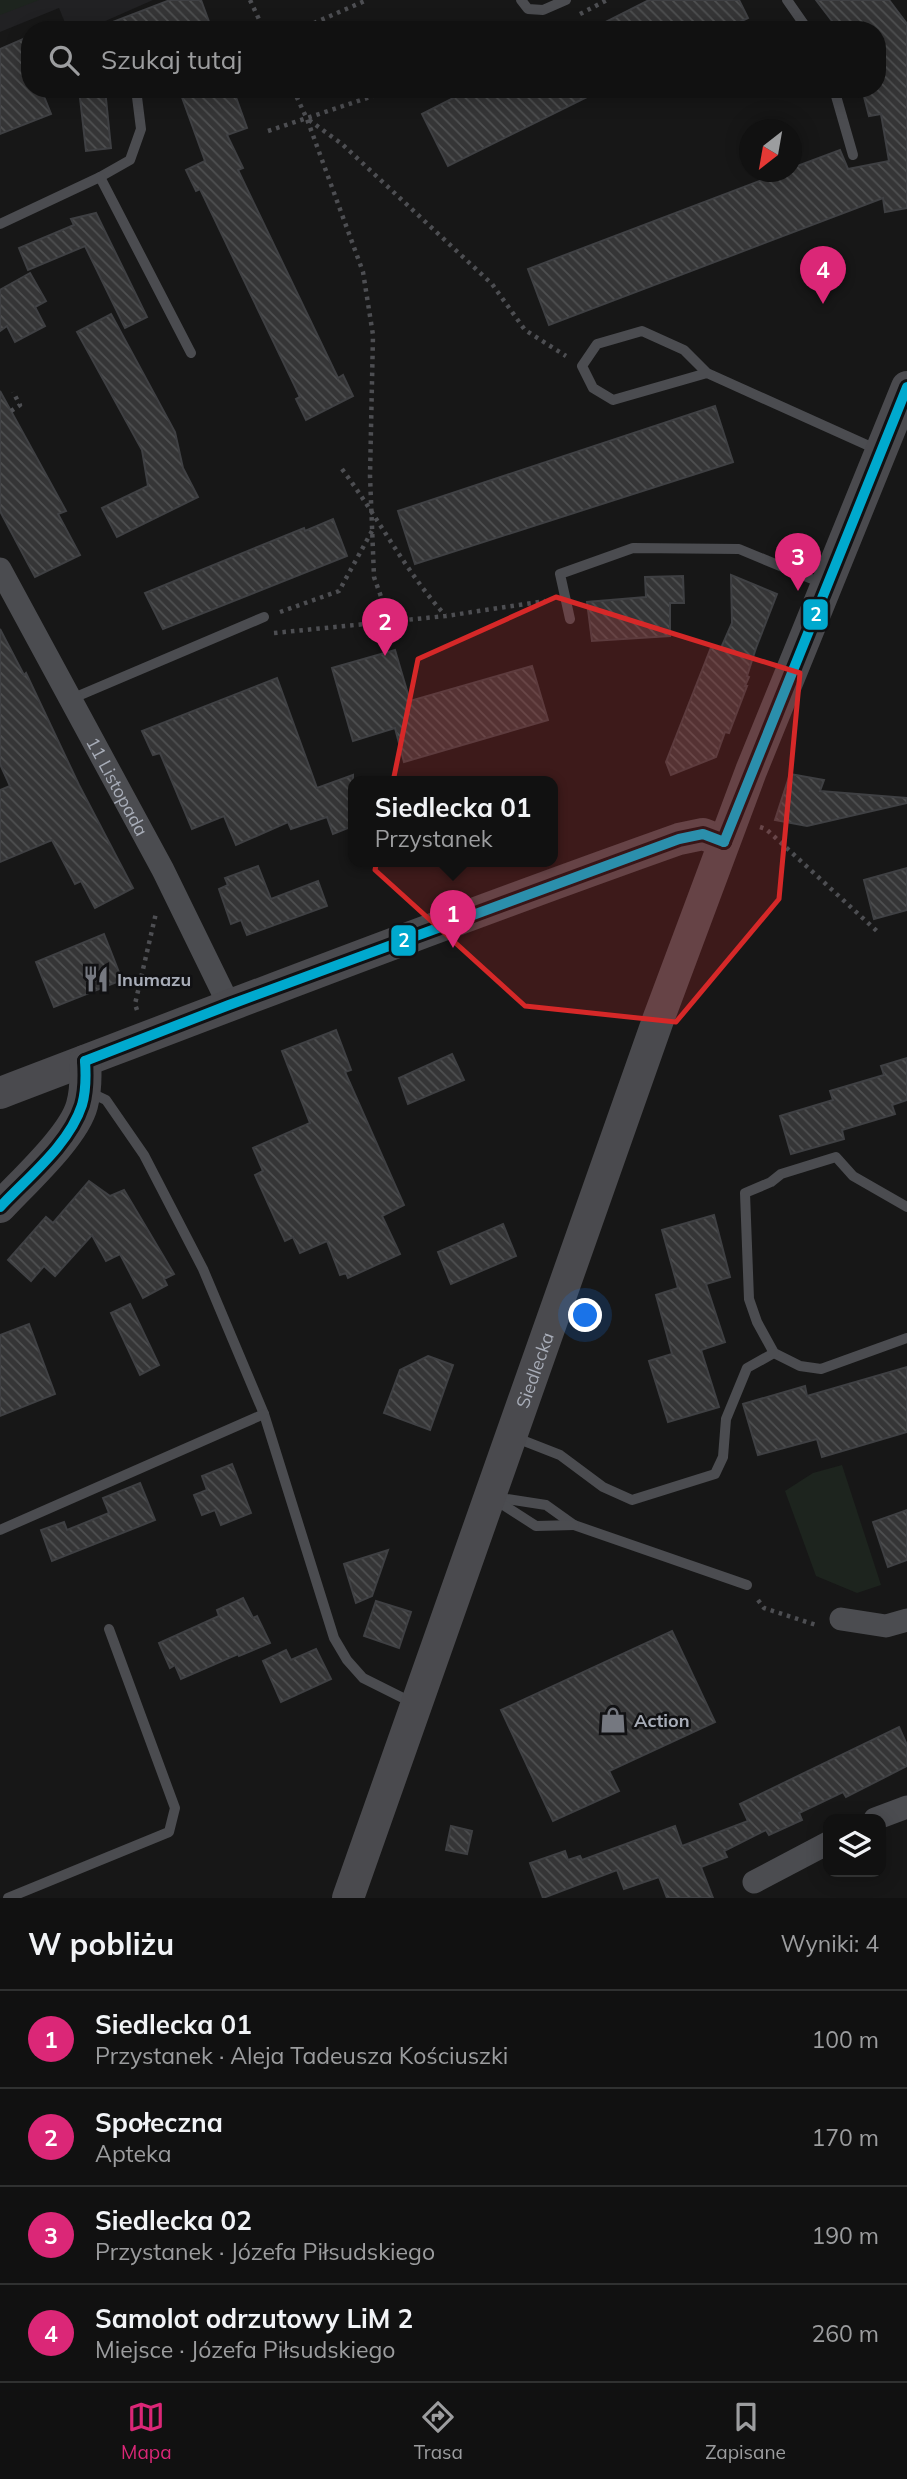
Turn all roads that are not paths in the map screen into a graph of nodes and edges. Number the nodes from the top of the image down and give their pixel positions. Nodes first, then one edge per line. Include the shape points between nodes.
1 (521, 0) edge
2 (566, 0) edge
3 (787, 0) edge
4 (802, 21) edge
5 (137, 98) edge
6 (837, 98) edge
7 (853, 156) dead end
8 (100, 177) junction
9 (0, 224) edge
10 (191, 353) dead end
11 (707, 373) junction
12 (907, 387) edge
13 (881, 451) junction
14 (0, 569) edge
15 (827, 585) junction
16 (264, 617) road end
17 (570, 619) dead end
18 (71, 698) junction
19 (724, 842) junction
20 (229, 1005) junction
21 (85, 1076) junction
22 (0, 1093) edge
23 (0, 1207) edge
24 (907, 1208) edge
25 (907, 1338) edge
26 (774, 1353) junction
27 (264, 1413) junction
28 (512, 1436) junction
29 (489, 1496) junction
30 (574, 1525) junction
31 (0, 1530) edge
32 (747, 1585) dead end
33 (841, 1619) dead end
34 (907, 1620) edge
35 (109, 1629) dead end
36 (416, 1705) junction
37 (907, 1807) edge
38 (886, 1815) edge
39 (823, 1846) edge
40 (754, 1882) dead end
41 (8, 1898) edge
42 (348, 1898) edge

1 - 2 lane via 528,9 543,10
3 - 4 lane
5 - 8 lane via 141,129 130,160
6 - 7 lane
8 - 9 lane
8 - 10 lane
11 - 11 lane via 684,350 642,331 597,344 582,366 593,388 613,400
11 - 13 lane
12 - 13 main road, Siedlecka
13 - 15 main road, Siedlecka
14 - 18 street, 11 Listopada
15 - 17 lane via 739,549 633,548 560,575
15 - 19 main road, Siedlecka
16 - 18 lane
18 - 20 street, 11 Listopada
19 - 20 main road via 704,834 679,839
19 - 28 main road, Siedlecka
20 - 21 main road via 148,1038
21 - 22 main road
21 - 23 main road via 82,1107 64,1135
21 - 27 lane via 144,1155 203,1269
24 - 26 lane via 853,1176 836,1157 781,1174 745,1193 749,1299
25 - 26 lane via 821,1369 800,1366
26 - 28 lane via 747,1368 726,1419 723,1457 715,1474 632,1500 603,1487 560,1455
27 - 31 lane
27 - 36 lane via 334,1638 363,1678
28 - 29 main road, Siedlecka
29 - 30 lane via 546,1505
29 - 30 lane via 536,1526
29 - 36 main road, Siedlecka
30 - 32 lane
33 - 34 street via 886,1626
35 - 41 lane via 175,1808 169,1832
36 - 42 main road, Siedlecka
37 - 38 street
39 - 40 street

